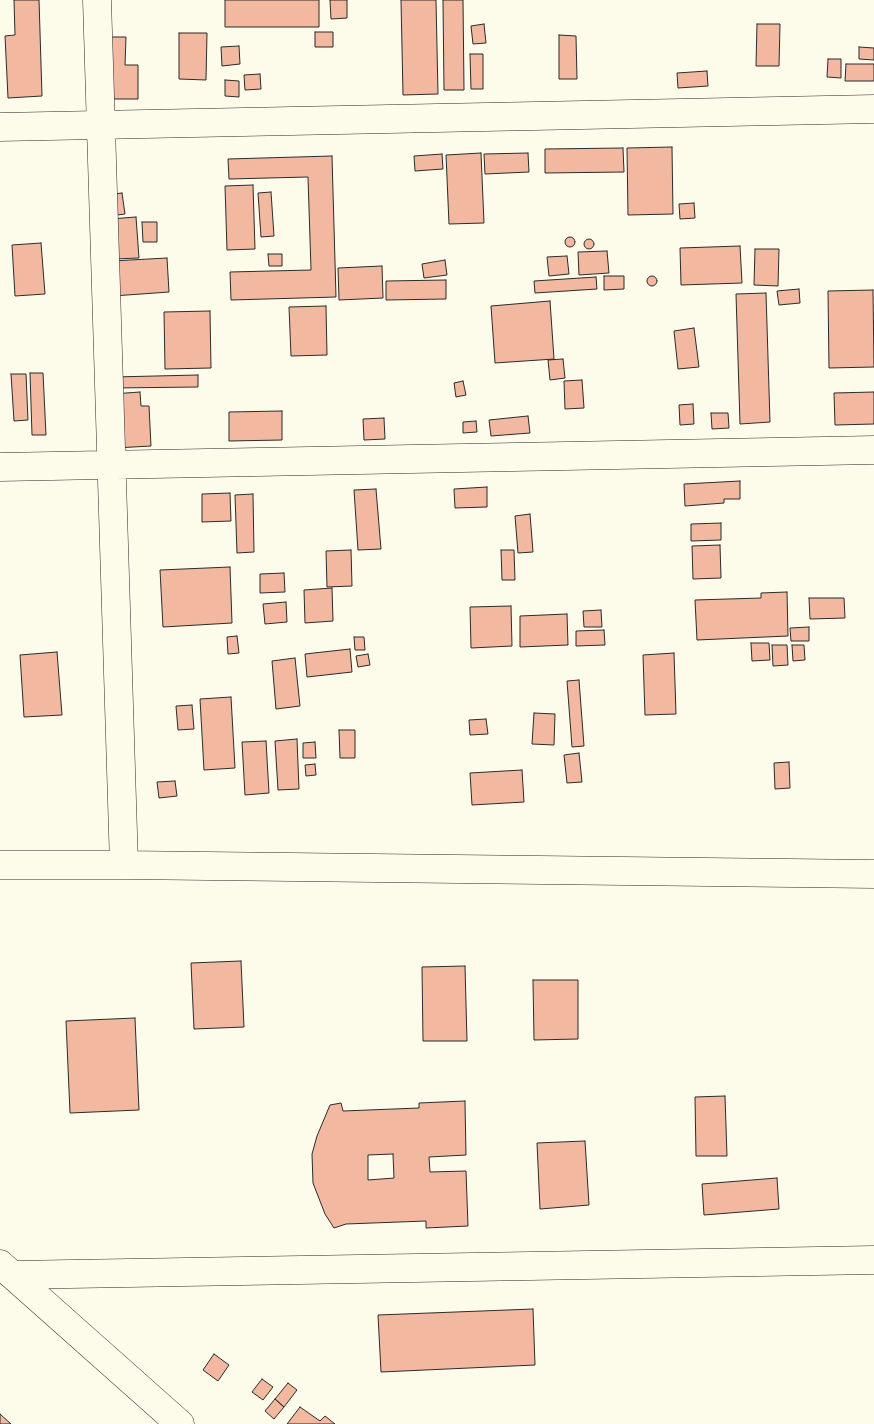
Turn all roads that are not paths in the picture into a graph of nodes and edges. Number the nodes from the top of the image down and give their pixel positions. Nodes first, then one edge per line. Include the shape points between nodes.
1 (97, 0) edge
2 (874, 109) edge
3 (101, 125) junction
4 (0, 127) edge
5 (874, 450) edge
6 (111, 465) junction
7 (0, 467) edge
8 (124, 865) junction
9 (0, 866) edge
10 (874, 874) edge
11 (874, 1260) edge
12 (7, 1269) edge
13 (180, 1424) edge

1 - 3 street
2 - 3 street
3 - 4 street
3 - 6 street
5 - 6 street
6 - 7 street
6 - 8 street
8 - 9 street
8 - 10 street
11 - 12 street
12 - 13 street

